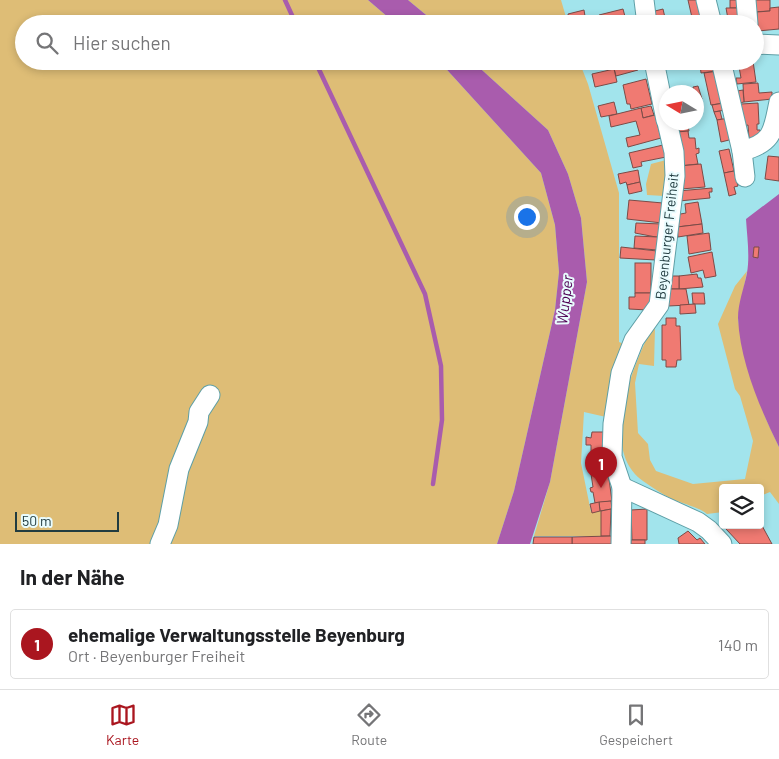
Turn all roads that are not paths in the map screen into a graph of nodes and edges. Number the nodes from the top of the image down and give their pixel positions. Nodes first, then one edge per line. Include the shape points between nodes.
1 (644, 0) edge
2 (706, 0) edge
3 (746, 0) edge
4 (645, 15) edge
5 (710, 15) edge
6 (747, 15) edge
7 (764, 44) edge
8 (779, 45) edge
9 (656, 70) edge
10 (723, 70) edge
11 (659, 85) edge
12 (779, 102) edge
13 (669, 130) edge
14 (742, 152) junction
15 (745, 177) dead end
16 (210, 395) dead end
17 (622, 487) junction
18 (160, 544) edge
19 (621, 544) edge
20 (722, 544) edge

1 - 4 street
2 - 5 street
3 - 6 street
7 - 8 street
9 - 11 street, Beyenburger Freiheit
10 - 14 street
12 - 14 street via 769,139
13 - 17 street, Beyenburger Freiheit via 675,176 659,305 634,340 621,373 612,424 612,457
14 - 15 street
16 - 18 street via 198,412 198,422 179,469 168,525
17 - 19 street, Beyenburger Freiheit
17 - 20 street via 698,522

